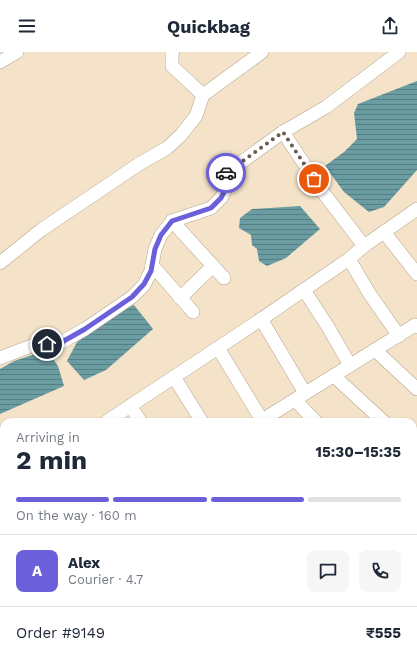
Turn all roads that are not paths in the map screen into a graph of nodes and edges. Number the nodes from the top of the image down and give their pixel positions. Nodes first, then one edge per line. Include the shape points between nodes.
1 (16, 52) edge
2 (173, 52) edge
3 (262, 52) edge
4 (399, 52) edge
5 (0, 62) edge
6 (203, 95) junction
7 (283, 132) junction
8 (417, 209) edge
9 (172, 221) junction
10 (384, 232) junction
11 (364, 246) junction
12 (348, 259) junction
13 (0, 263) edge
14 (152, 265) junction
15 (213, 266) junction
16 (417, 274) edge
17 (224, 278) dead end
18 (304, 290) junction
19 (180, 298) junction
20 (193, 312) dead end
21 (261, 319) junction
22 (417, 326) edge
23 (399, 336) junction
24 (218, 348) junction
25 (375, 350) junction
26 (0, 358) edge
27 (350, 365) junction
28 (334, 376) junction
29 (174, 378) junction
30 (417, 389) edge
31 (300, 396) junction
32 (130, 406) junction
33 (112, 418) edge
34 (138, 418) edge
35 (199, 418) edge
36 (259, 418) edge
37 (266, 418) edge
38 (314, 418) edge
39 (380, 418) edge

1 - 5 street
2 - 6 street via 172,66
3 - 6 street
4 - 7 street via 326,107
6 - 13 street via 196,116 167,148 41,230
7 - 9 street via 225,174 226,188 211,208
7 - 11 street via 322,191
8 - 10 street
9 - 14 street via 161,235
9 - 15 street
10 - 11 street
10 - 16 street
11 - 12 street
12 - 18 street
12 - 23 street
14 - 19 street
14 - 26 street via 144,284 132,297 85,329 62,342 31,346
15 - 17 street
15 - 19 street
18 - 21 street
18 - 27 street
19 - 20 street
21 - 24 street
21 - 31 street
22 - 23 street
23 - 25 street
24 - 29 street
24 - 36 street
25 - 27 street
25 - 30 street
27 - 28 street
28 - 31 street
28 - 39 street
29 - 32 street
29 - 35 street
31 - 37 street
31 - 38 street
32 - 33 street
32 - 34 street

